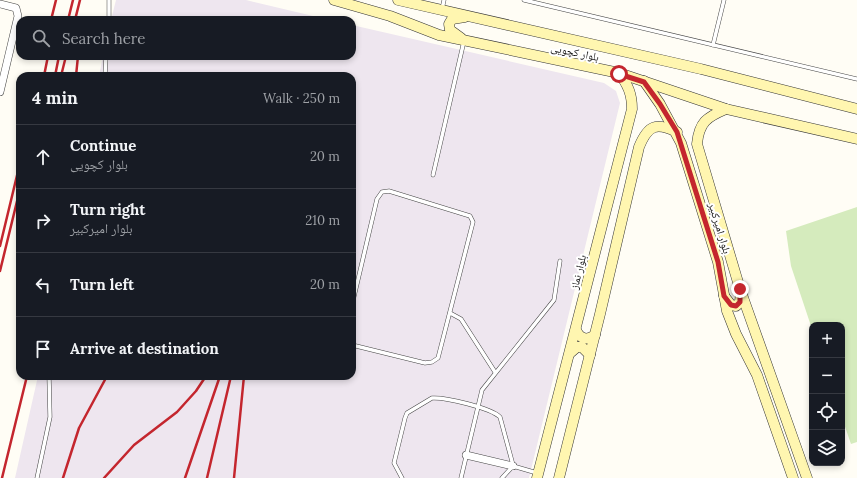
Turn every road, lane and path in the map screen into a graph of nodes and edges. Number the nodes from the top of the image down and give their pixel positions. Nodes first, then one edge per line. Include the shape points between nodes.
1 (110, 0) edge
2 (334, 0) edge
3 (398, 0) edge
4 (444, 0) edge
5 (524, 0) edge
6 (724, 0) edge
7 (0, 4) edge
8 (442, 10) junction
9 (18, 16) edge
10 (109, 16) edge
11 (467, 17) junction
12 (16, 24) edge
13 (464, 40) junction
14 (713, 45) junction
15 (106, 60) edge
16 (105, 72) edge
17 (619, 74) junction
18 (857, 79) edge
19 (644, 82) junction
20 (0, 92) edge
21 (726, 108) junction
22 (857, 109) edge
23 (677, 132) junction
24 (857, 139) edge
25 (434, 175) dead end
26 (560, 261) dead end
27 (356, 289) edge
28 (740, 289) junction
29 (724, 296) junction
30 (450, 313) junction
31 (576, 330) junction
32 (595, 335) junction
33 (356, 346) edge
34 (570, 353) junction
35 (590, 355) junction
36 (495, 372) junction
37 (48, 380) edge
38 (477, 407) junction
39 (466, 455) junction
40 (513, 466) junction
41 (538, 476) edge
42 (37, 478) edge
43 (402, 478) edge
44 (461, 478) edge
45 (502, 478) edge
46 (559, 478) edge
47 (793, 478) edge
48 (807, 478) edge

1 - 10 lane
2 - 13 main road, بلوار کچویی via 390,16 439,35
3 - 8 main road, بلوار کچویی
4 - 8 lane
5 - 14 lane
6 - 14 lane
7 - 9 street via 16,8
8 - 11 main road, بلوار کچویی
11 - 13 main road via 452,20 449,24 450,30
11 - 22 main road, بلوار کچویی via 701,69
12 - 20 street
13 - 17 main road, بلوار کچویی
13 - 25 lane
14 - 18 lane
15 - 16 lane
17 - 19 main road, بلوار کچویی
17 - 31 main road, بلوار نماز via 628,85 632,96 632,108
19 - 21 main road, بلوار کچویی
19 - 23 main road, بلوار امیرکبیر
21 - 24 main road, بلوار کچویی
21 - 28 main road, بلوار امیرکبیر via 710,116 702,124 697,144
23 - 29 main road, بلوار امیرکبیر via 718,262
23 - 32 main road via 665,126 650,128 644,134
26 - 36 lane via 554,300
27 - 30 lane via 378,199 382,192 389,191 470,216 473,222
28 - 29 main road via 741,299 736,306 731,305
28 - 48 main road, بلوار امیرکبیر
29 - 47 main road, بلوار امیرکبیر via 731,322 757,375
30 - 33 lane via 438,358 432,362 425,363
30 - 36 lane via 461,319
31 - 32 main road via 584,339 590,339
31 - 34 main road, بلوار نماز
32 - 35 main road
34 - 35 main road via 577,347 582,347
34 - 41 main road, بلوار نماز
35 - 46 main road
36 - 38 lane via 482,390
37 - 42 lane via 50,417
38 - 39 lane
38 - 40 lane via 491,410 500,417
38 - 43 lane via 432,398 407,413 394,463
39 - 40 street
39 - 44 lane
40 - 41 lane
40 - 45 lane

